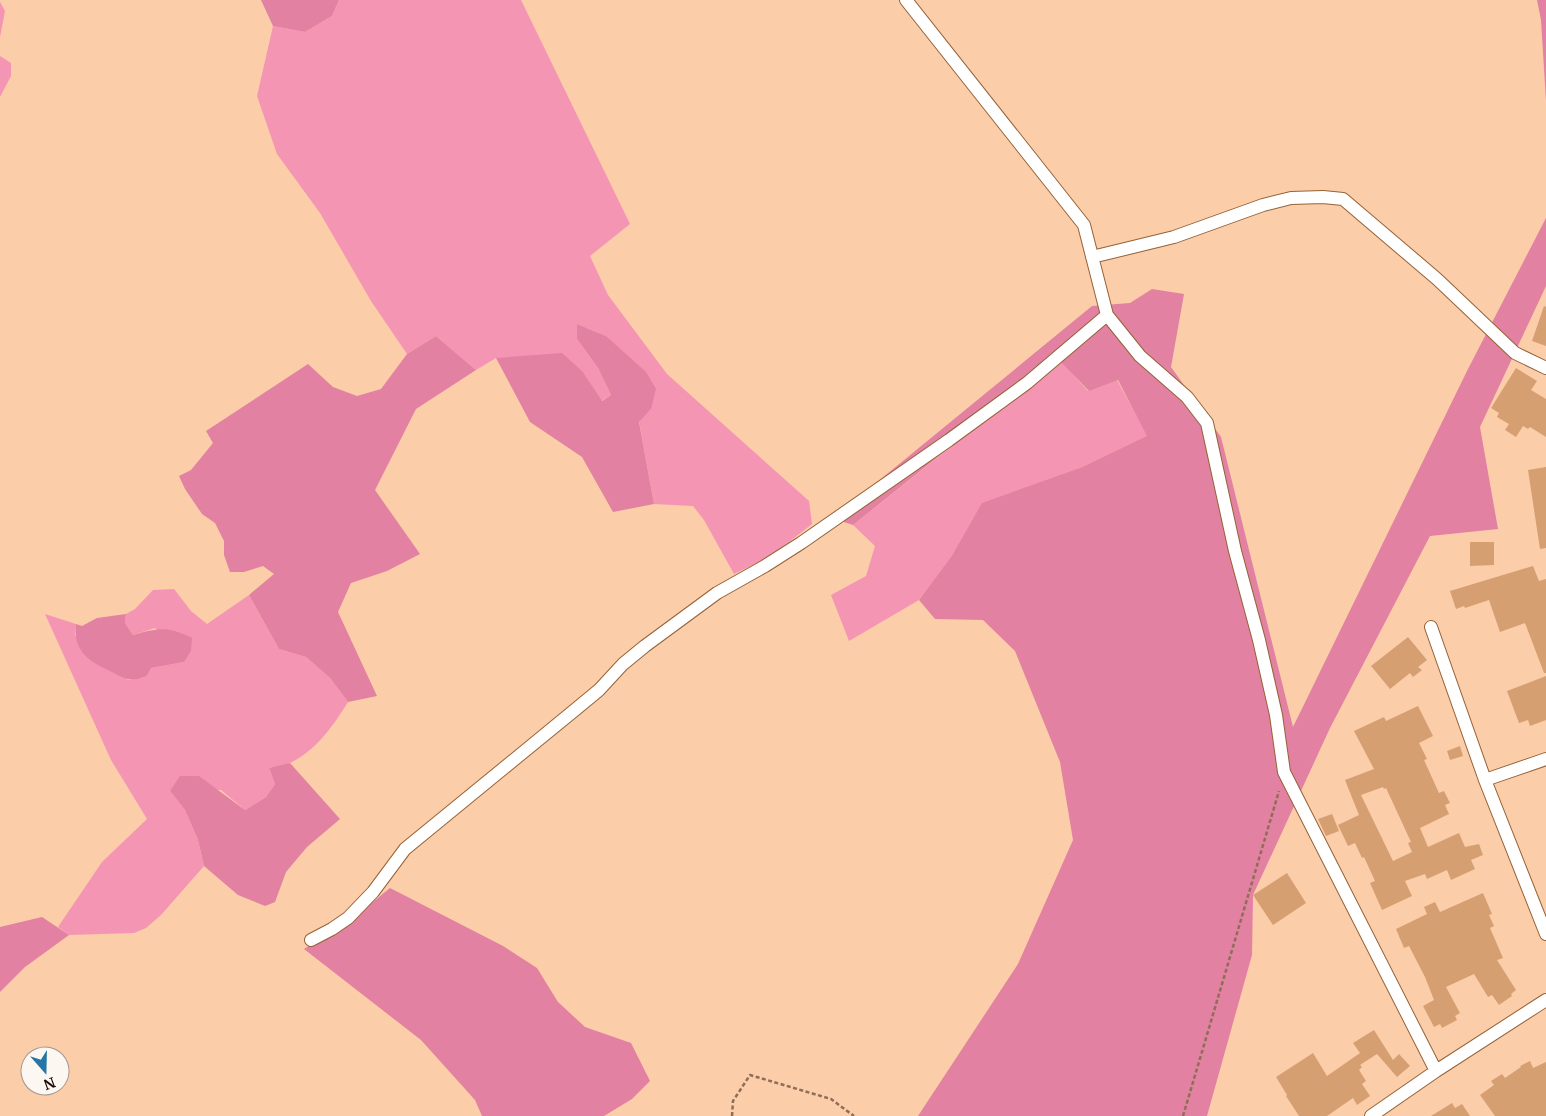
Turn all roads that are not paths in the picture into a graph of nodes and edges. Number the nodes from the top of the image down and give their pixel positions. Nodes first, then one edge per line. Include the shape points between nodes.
1 (906, 0) edge
2 (1092, 257) junction
3 (1106, 315) junction
4 (1546, 368) edge
5 (1430, 627) dead end
6 (1546, 759) edge
7 (1485, 780) junction
8 (1546, 934) edge
9 (311, 940) dead end
10 (1546, 1000) edge
11 (1436, 1071) junction
12 (1371, 1116) edge

1 - 2 street via 1084,225
2 - 3 street
2 - 4 street via 1174,237 1291,198 1343,199 1437,279 1514,353
3 - 9 street via 1027,383 949,440 801,543 717,593 645,646 576,709 405,849 373,892 348,918
3 - 11 street via 1140,356 1187,397 1207,423 1276,715 1284,772
5 - 7 street
6 - 7 street
7 - 8 street
10 - 11 street
11 - 12 street

